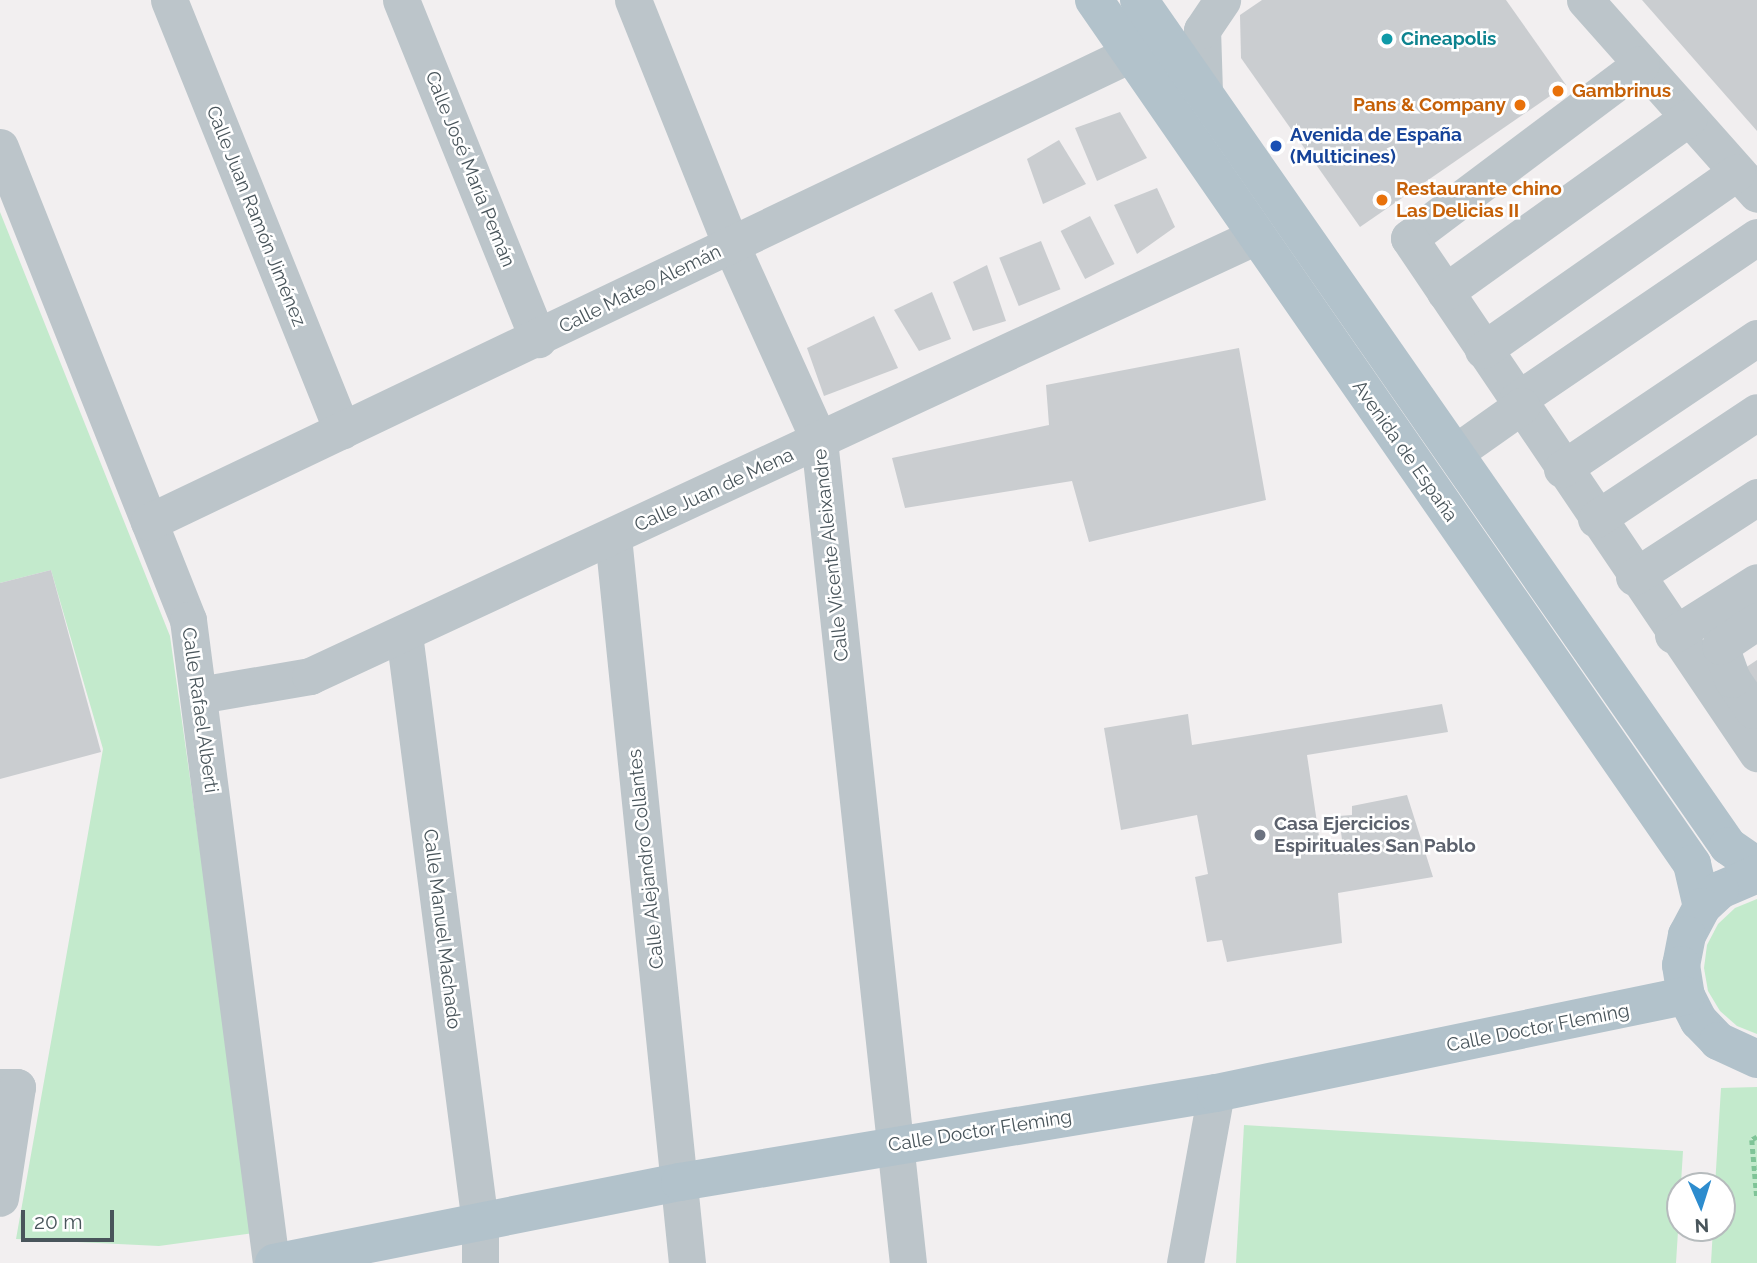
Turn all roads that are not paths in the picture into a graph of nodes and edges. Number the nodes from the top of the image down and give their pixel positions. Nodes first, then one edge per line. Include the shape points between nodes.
1 (170, 0) edge
2 (401, 0) edge
3 (634, 0) edge
4 (1094, 0) edge
5 (1139, 0) edge
6 (1222, 0) edge
7 (1585, 0) edge
8 (1130, 54) junction
9 (1641, 64) junction
10 (1204, 92) junction
11 (1689, 117) junction
12 (0, 146) edge
13 (1747, 183) edge
14 (1256, 236) junction
15 (1757, 237) edge
16 (731, 245) junction
17 (1445, 292) junction
18 (1757, 338) edge
19 (538, 339) junction
20 (1483, 350) junction
21 (1519, 403) junction
22 (1757, 412) edge
23 (342, 431) junction
24 (819, 440) junction
25 (1456, 452) junction
26 (1562, 469) junction
27 (1757, 497) edge
28 (1596, 519) junction
29 (149, 522) junction
30 (613, 537) junction
31 (1634, 577) junction
32 (1757, 582) edge
33 (1757, 621) edge
34 (404, 634) junction
35 (1673, 635) junction
36 (199, 695) junction
37 (1757, 716) edge
38 (1757, 753) edge
39 (1757, 866) edge
40 (1757, 874) edge
41 (1703, 907) junction
42 (1686, 996) junction
43 (1757, 1059) edge
44 (0, 1087) edge
45 (1216, 1093) junction
46 (894, 1145) junction
47 (680, 1182) junction
48 (0, 1198) edge
49 (480, 1223) junction
50 (273, 1263) edge
51 (480, 1263) edge
52 (687, 1263) edge
53 (908, 1263) edge
54 (1185, 1263) edge

1 - 23 street, Calle Juan Ramón Jiménez
2 - 19 street, Calle José María Pemán
3 - 16 street, Calle Vicente Aleixandre
4 - 8 main road, Avenida de España
5 - 10 main road, Avenida de España
6 - 10 street via 1202,30
7 - 9 street
8 - 14 main road, Avenida de España
8 - 16 street, Calle Mateo Alemán
9 - 11 street
9 - 17 street via 1409,238
10 - 25 main road, Avenida de España via 1327,276
11 - 13 street
11 - 17 street
12 - 29 street, Calle Rafael Alberti
13 - 20 street
14 - 24 street, Calle Juan de Mena
14 - 41 main road, Avenida de España via 1692,864
15 - 21 street
16 - 19 street, Calle Mateo Alemán
16 - 24 street, Calle Vicente Aleixandre
17 - 20 street
18 - 26 street
19 - 23 street, Calle Mateo Alemán
20 - 21 street
21 - 25 street
21 - 26 street
22 - 28 street
23 - 29 street, Calle Mateo Alemán
24 - 30 street, Calle Juan de Mena
24 - 46 street, Calle Vicente Aleixandre
25 - 39 main road, Avenida de España via 1728,846
26 - 28 street
27 - 31 street
28 - 31 street
29 - 36 street, Calle Rafael Alberti via 188,620
30 - 34 street, Calle Juan de Mena
30 - 47 street, Calle Alejandro Collantes
31 - 35 street
32 - 35 street
33 - 37 street via 1720,646 1732,679
34 - 36 street, Calle Juan de Mena via 310,676
34 - 49 street, Calle Manuel Machado
35 - 38 street
36 - 50 street, Calle Rafael Alberti
40 - 41 main road via 1720,890
41 - 42 main road via 1687,935 1681,965
42 - 43 main road via 1699,1021 1718,1041
42 - 45 main road, Calle Doctor Fleming
44 - 48 street via 17,1087
45 - 46 main road, Calle Doctor Fleming
45 - 54 street
46 - 47 main road, Calle Doctor Fleming
46 - 53 street, Calle Vicente Aleixandre
47 - 49 main road, Calle Doctor Fleming
47 - 52 street, Calle Alejandro Collantes
49 - 50 main road, Calle Doctor Fleming
49 - 51 street, Calle Manuel Machado

